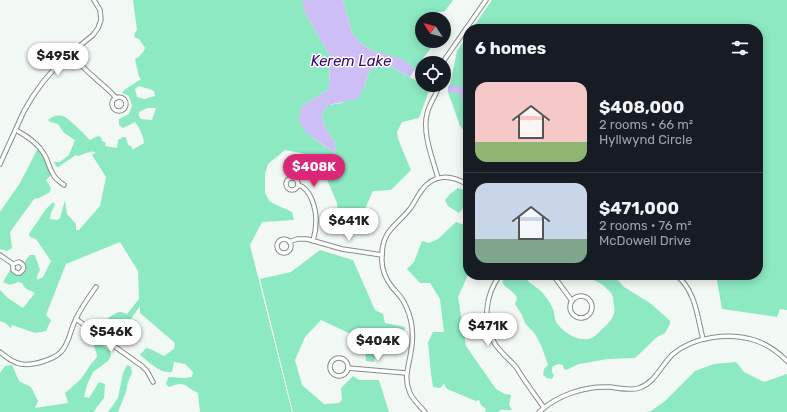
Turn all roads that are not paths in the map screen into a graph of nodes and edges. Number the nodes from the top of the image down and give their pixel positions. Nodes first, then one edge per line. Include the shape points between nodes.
1 (94, 0) edge
2 (486, 0) edge
3 (469, 24) edge
4 (463, 33) edge
5 (70, 53) junction
6 (446, 56) edge
7 (437, 92) edge
8 (116, 98) dead end
9 (16, 130) junction
10 (0, 164) edge
11 (438, 178) junction
12 (463, 182) edge
13 (64, 185) dead end
14 (298, 185) dead end
15 (313, 240) junction
16 (289, 242) dead end
17 (0, 254) edge
18 (382, 255) junction
19 (13, 264) dead end
20 (497, 280) edge
21 (557, 280) edge
22 (681, 280) edge
23 (96, 287) dead end
24 (572, 301) junction
25 (76, 319) junction
26 (703, 339) junction
27 (0, 352) edge
28 (787, 361) edge
29 (348, 368) junction
30 (406, 373) junction
31 (153, 382) dead end
32 (544, 408) junction
33 (425, 412) edge
34 (539, 412) edge

1 - 5 street via 100,10 98,28
2 - 3 street
4 - 6 street
5 - 8 street
5 - 9 street via 33,96
7 - 11 street via 428,109 425,125
9 - 10 street
9 - 13 street via 39,146 52,174
11 - 12 street via 454,178
11 - 18 street via 424,188 391,228 383,243
14 - 15 street via 309,194 313,204 316,223
15 - 16 street
15 - 18 street via 342,249
17 - 19 street
18 - 30 street via 385,275 402,299 410,321 412,345
20 - 32 street via 487,304 487,320 492,339 515,366
21 - 24 street
22 - 26 street via 692,294
23 - 25 street
24 - 24 street via 571,310 575,316 584,317 590,313 590,300 578,297
25 - 27 street via 62,351 50,359 21,364
25 - 31 street via 142,366
26 - 28 street via 735,336 751,339 770,347
26 - 32 street via 678,350 652,381 641,387 582,390 562,397
29 - 29 street via 345,360 340,358 332,361 330,367 337,376 346,373
29 - 30 street
30 - 33 street via 409,392
32 - 34 street

